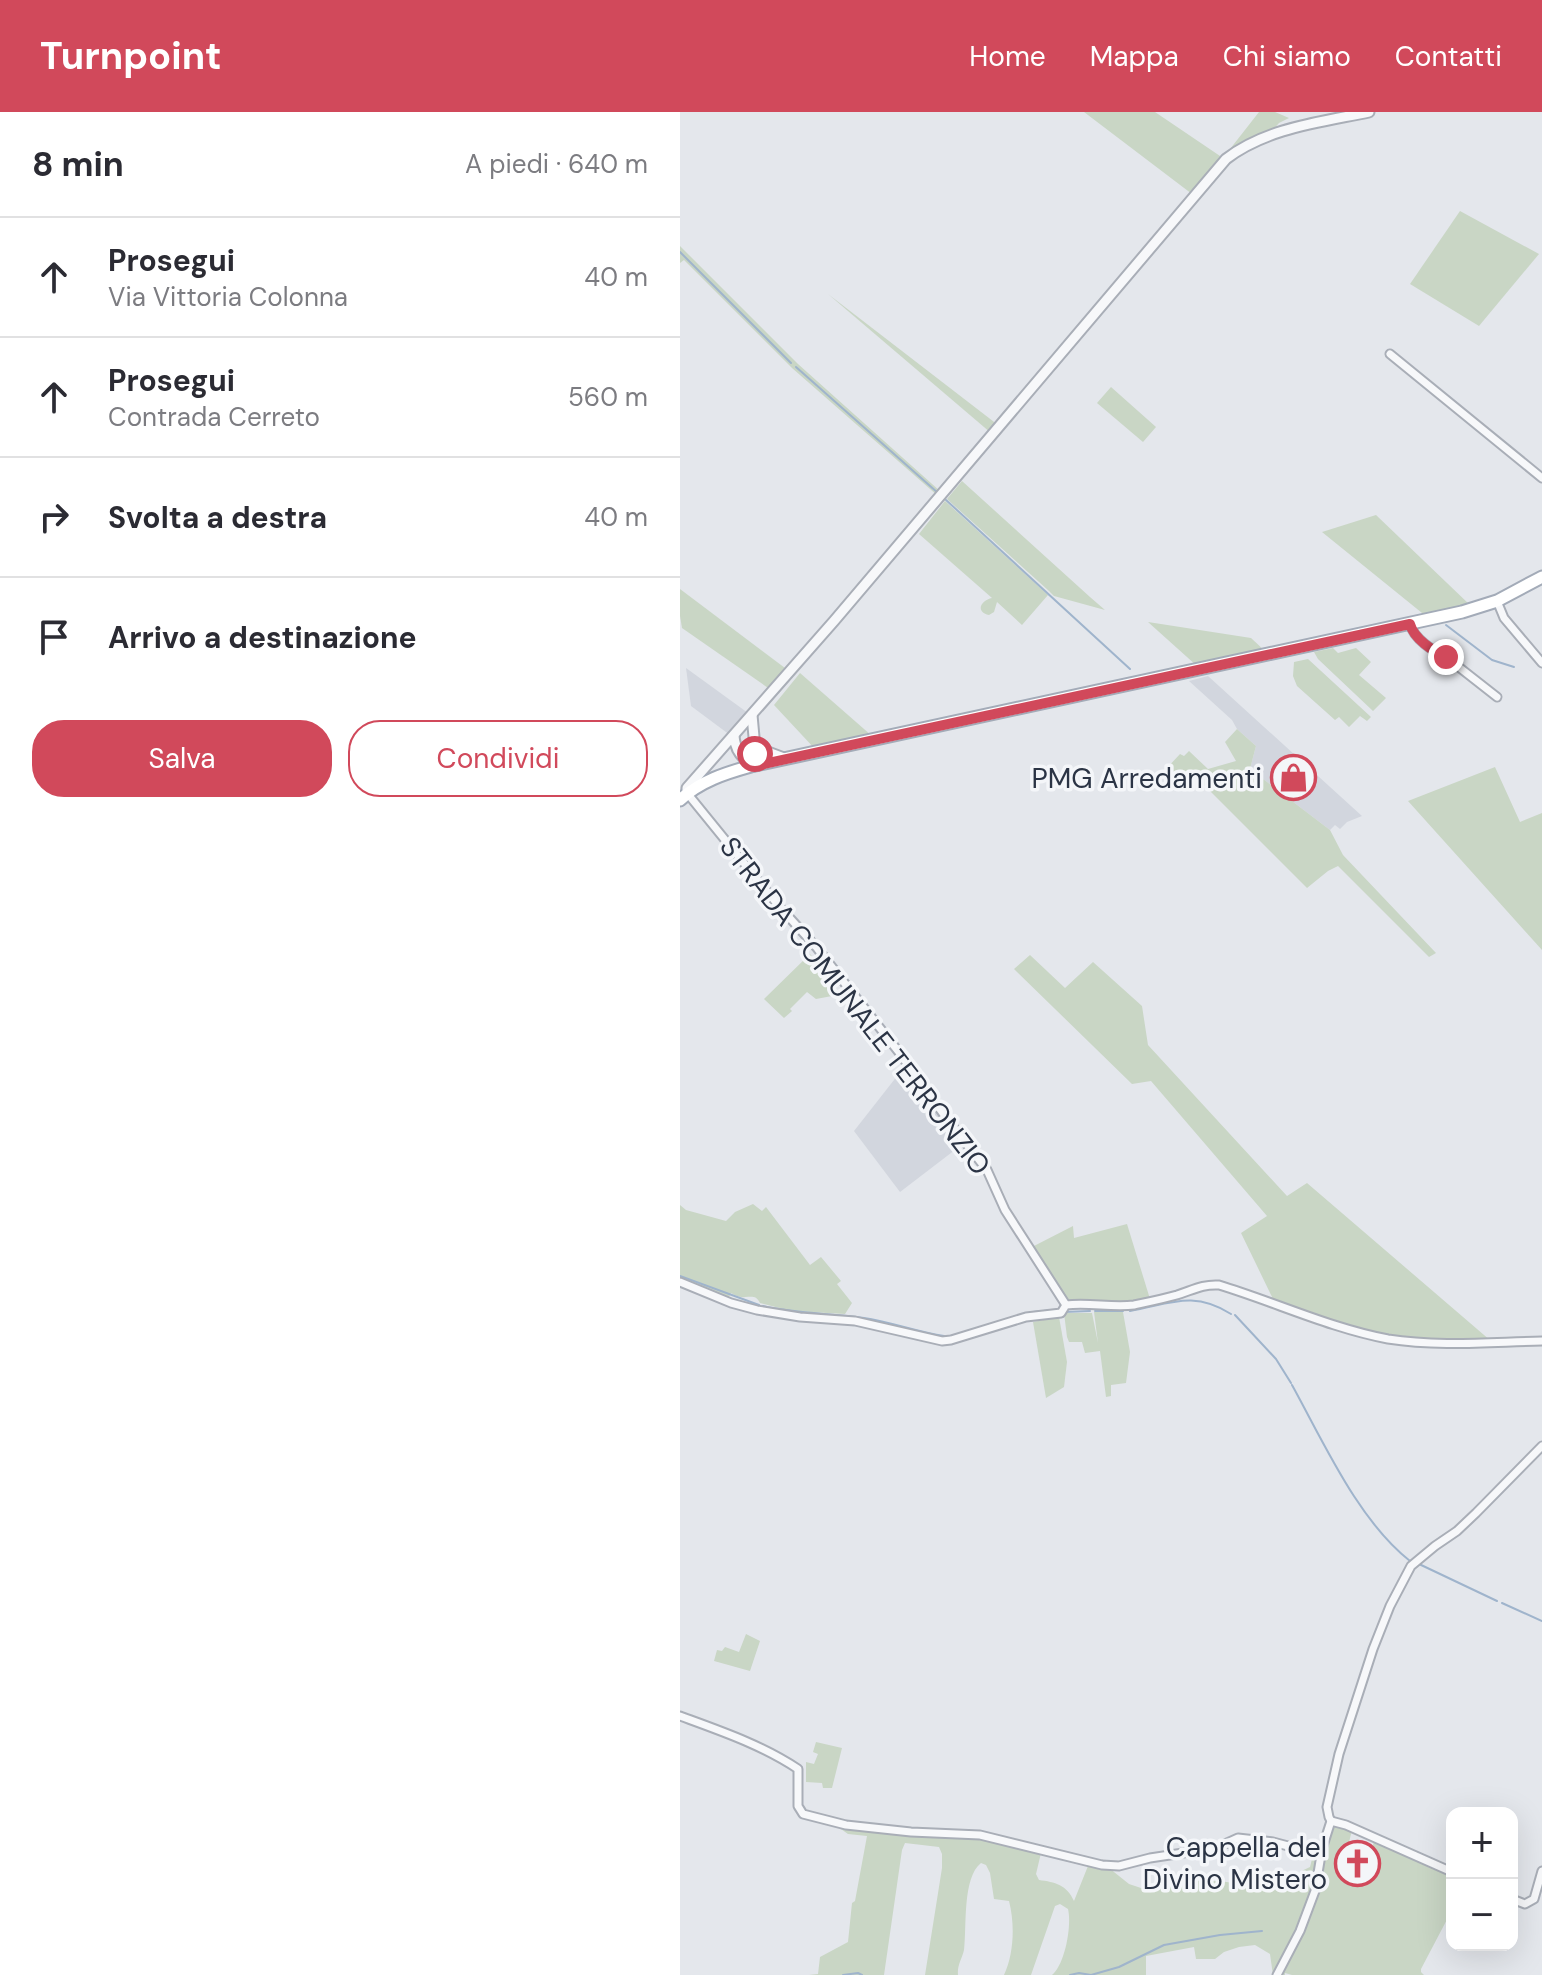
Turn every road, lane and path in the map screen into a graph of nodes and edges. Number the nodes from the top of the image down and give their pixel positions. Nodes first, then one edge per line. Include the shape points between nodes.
1 (1369, 112) edge
2 (1390, 354) dead end
3 (1542, 478) edge
4 (1542, 577) edge
5 (1497, 601) junction
6 (1410, 624) junction
7 (1542, 663) edge
8 (1497, 697) dead end
9 (752, 715) junction
10 (734, 736) junction
11 (754, 743) junction
12 (784, 758) junction
13 (754, 766) junction
14 (684, 797) edge
15 (680, 1282) edge
16 (1066, 1305) junction
17 (1542, 1341) edge
18 (1542, 1446) edge
19 (680, 1716) edge
20 (1331, 1821) junction
21 (1322, 1849) junction
22 (1446, 1869) edge
23 (1542, 1871) edge
24 (1518, 1901) edge
25 (1277, 1975) edge

1 - 9 street via 1265,137 1226,159
2 - 3 street
4 - 5 main road
5 - 6 main road
5 - 7 street via 1504,618
6 - 8 street via 1437,653
6 - 12 main road
9 - 10 street
9 - 11 street
10 - 13 street via 738,752
10 - 14 street
11 - 12 street
11 - 13 street
12 - 13 main road
13 - 14 main road via 725,773
14 - 16 street, STRADA COMUNALE TERRONZIO via 817,948 898,1051 987,1170 1005,1210
15 - 16 street via 757,1310 855,1321 942,1341 1026,1317 1061,1313
16 - 17 street via 1135,1305 1205,1284 1219,1285 1391,1339 1433,1344
18 - 20 street via 1457,1531 1411,1566 1373,1649 1339,1754 1327,1807
19 - 21 street via 776,1754 798,1769 798,1806 803,1814 846,1825 980,1835 1119,1866 1216,1848 1238,1838
20 - 21 street
20 - 22 street
21 - 25 street via 1315,1891
23 - 24 street via 1534,1899

